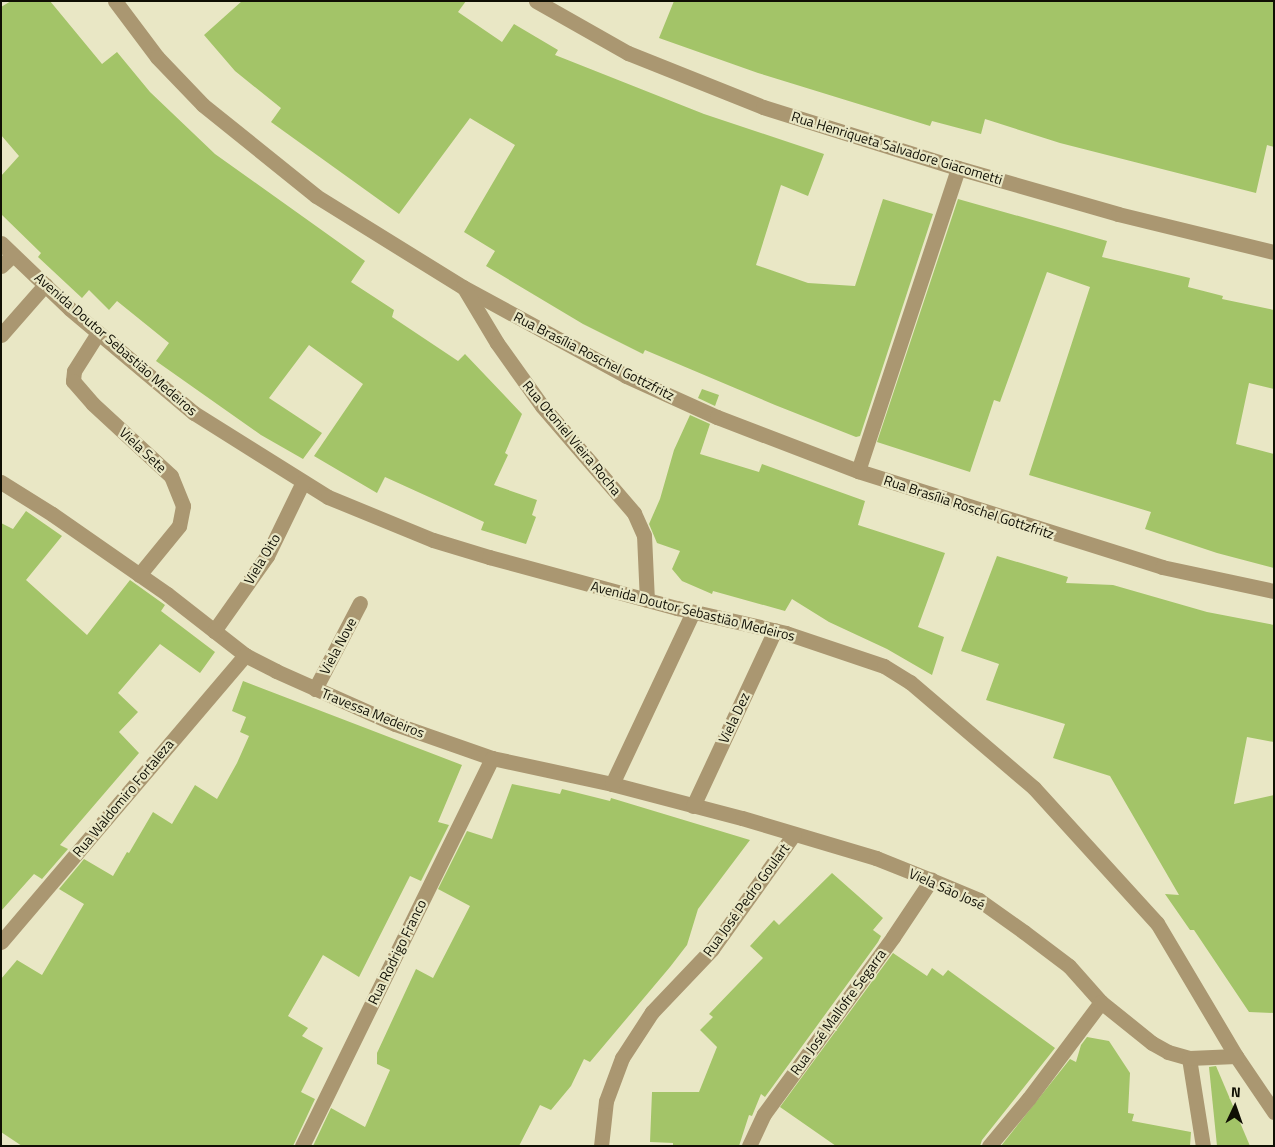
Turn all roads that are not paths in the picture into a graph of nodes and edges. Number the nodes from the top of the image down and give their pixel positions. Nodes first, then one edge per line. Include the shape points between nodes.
1 (115, 1) edge
2 (536, 1) edge
3 (958, 168) junction
4 (1, 243) edge
5 (1274, 252) edge
6 (14, 255) junction
7 (1, 266) edge
8 (45, 285) junction
9 (463, 287) junction
10 (98, 333) junction
11 (1, 335) edge
12 (858, 471) junction
13 (1, 482) edge
14 (303, 482) junction
15 (139, 575) junction
16 (1274, 591) edge
17 (647, 600) junction
18 (360, 603) dead end
19 (694, 612) junction
20 (214, 630) junction
21 (775, 630) junction
22 (245, 655) junction
23 (315, 689) junction
24 (492, 758) junction
25 (612, 784) junction
26 (693, 806) junction
27 (794, 834) junction
28 (931, 880) junction
29 (1, 942) edge
30 (1101, 1002) junction
31 (1236, 1056) junction
32 (1189, 1058) junction
33 (1273, 1109) edge
34 (302, 1146) edge
35 (601, 1146) edge
36 (749, 1146) edge
37 (989, 1146) edge
38 (1203, 1146) edge

1 - 9 street, Rua Brasília Roschel Gottzfritz via 157,57 203,105 257,150 316,196
2 - 3 street, Rua Henriqueta Salvadore Giacometti via 628,53 678,74 763,106
3 - 5 street, Rua Henriqueta Salvadore Giacometti via 1118,214
3 - 12 street
4 - 6 street, Avenida Doutor Sebastião Medeiros
6 - 7 street
6 - 8 street, Avenida Doutor Sebastião Medeiros
8 - 10 street, Avenida Doutor Sebastião Medeiros
8 - 11 street
9 - 12 street, Rua Brasília Roschel Gottzfritz via 626,376 717,417
9 - 17 street, Rua Otoniel Vieira Rocha via 497,344 542,406 634,513 644,535
10 - 14 street, Avenida Doutor Sebastião Medeiros via 194,413
10 - 15 street, Viela Sete via 74,370 73,381 93,404 171,476 183,506 179,526
12 - 16 street, Rua Brasília Roschel Gottzfritz via 1162,567
13 - 15 street, Travessa Medeiros
14 - 17 street, Avenida Doutor Sebastião Medeiros via 328,497 433,540
14 - 20 street, Viela Oito via 267,556
15 - 20 street, Travessa Medeiros
17 - 19 street, Avenida Doutor Sebastião Medeiros
18 - 23 street, Viela Nove
19 - 21 street, Avenida Doutor Sebastião Medeiros
19 - 25 street
20 - 22 street, Travessa Medeiros
21 - 26 street, Viela Dez
21 - 31 street, Avenida Doutor Sebastião Medeiros via 884,666 910,682 1034,788 1157,923
22 - 23 street, Travessa Medeiros
22 - 29 street, Rua Waldomiro Fortaleza
23 - 24 street, Travessa Medeiros via 395,724
24 - 25 street, Travessa Medeiros
24 - 34 street, Rua Rodrigo Franco
25 - 26 street, Travessa Medeiros
26 - 27 street, Travessa Medeiros
27 - 28 street, Viela São José via 876,858
27 - 35 street, Rua José Pedro Goulart via 712,949 652,1012 622,1058 606,1101
28 - 30 street, Viela São José via 979,900 1024,932 1069,966
28 - 36 street, Rua José Mallofre Segarra via 764,1114
30 - 32 street, Viela São José via 1152,1043
30 - 37 street
31 - 32 street
31 - 33 street, Avenida Doutor Sebastião Medeiros
32 - 38 street

